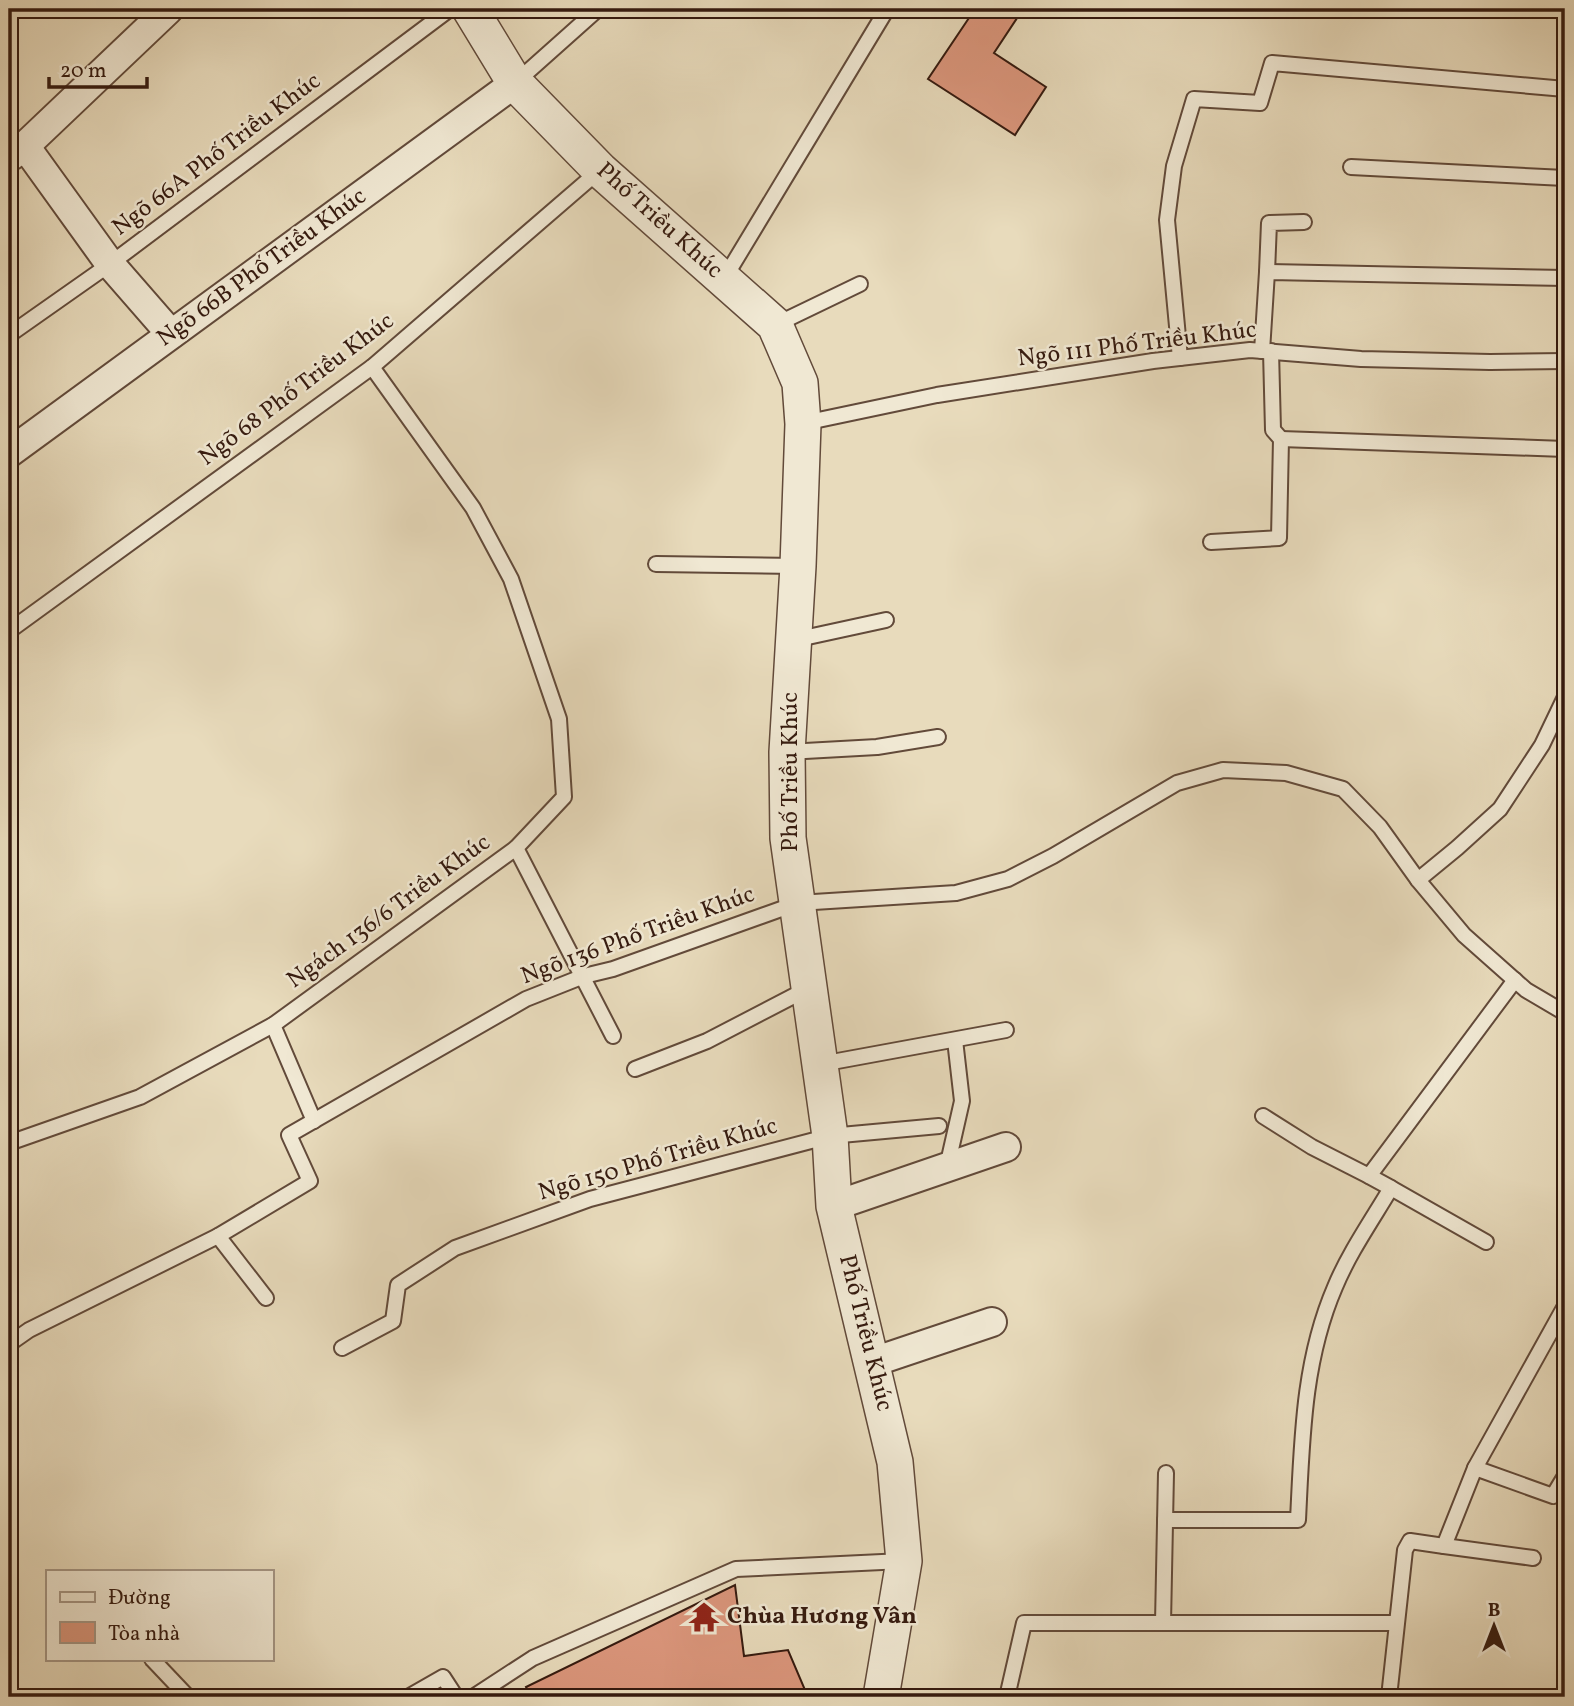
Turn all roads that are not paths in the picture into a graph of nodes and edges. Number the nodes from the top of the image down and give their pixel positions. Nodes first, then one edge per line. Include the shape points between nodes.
1 (168, 9) edge
2 (450, 9) edge
3 (470, 9) edge
4 (598, 9) edge
5 (887, 9) edge
6 (514, 83) junction
7 (1565, 89) edge
8 (17, 152) edge
9 (1351, 167) dead end
10 (600, 170) junction
11 (1565, 178) edge
12 (1304, 222) dead end
13 (110, 264) junction
14 (1268, 272) junction
15 (1565, 278) edge
16 (724, 279) junction
17 (860, 284) dead end
18 (775, 325) junction
19 (171, 334) junction
20 (9, 335) edge
21 (1266, 351) junction
22 (1180, 358) junction
23 (1565, 361) edge
24 (372, 367) junction
25 (803, 424) junction
26 (1281, 439) junction
27 (1565, 449) edge
28 (9, 453) edge
29 (1210, 542) dead end
30 (656, 564) dead end
31 (798, 566) junction
32 (886, 620) dead end
33 (9, 631) edge
34 (793, 640) junction
35 (1565, 697) edge
36 (938, 737) dead end
37 (787, 752) junction
38 (516, 848) junction
39 (1418, 880) junction
40 (798, 903) junction
41 (584, 976) junction
42 (1515, 980) junction
43 (810, 987) junction
44 (1565, 1013) edge
45 (273, 1025) junction
46 (1006, 1030) dead end
47 (613, 1036) dead end
48 (955, 1040) junction
49 (820, 1064) junction
50 (635, 1069) dead end
51 (1263, 1115) dead end
52 (314, 1121) junction
53 (939, 1126) dead end
54 (830, 1136) junction
55 (9, 1143) edge
56 (1006, 1147) dead end
57 (947, 1167) junction
58 (1369, 1176) junction
59 (1391, 1188) junction
60 (834, 1206) junction
61 (218, 1236) junction
62 (1486, 1242) dead end
63 (266, 1298) dead end
64 (1565, 1306) edge
65 (992, 1322) dead end
66 (10, 1339) edge
67 (342, 1348) dead end
68 (873, 1362) junction
69 (1475, 1468) junction
70 (1166, 1473) dead end
71 (1565, 1476) edge
72 (1559, 1497) edge
73 (1165, 1520) junction
74 (1444, 1546) junction
75 (1533, 1558) dead end
76 (904, 1561) junction
77 (1163, 1623) junction
78 (1396, 1623) junction
79 (153, 1660) edge
80 (188, 1697) edge
81 (408, 1697) edge
82 (456, 1697) edge
83 (473, 1697) edge
84 (881, 1697) edge
85 (1007, 1697) edge
86 (1389, 1697) edge

1 - 8 street
2 - 13 lane, Ngõ 66A Phố Triều Khúc
3 - 6 street, Phố Triều Khúc
4 - 6 lane
5 - 16 lane
6 - 10 street, Phố Triều Khúc
6 - 19 street, Ngõ 66B Phố Triều Khúc
7 - 22 lane via 1272,63 1260,103 1194,99 1174,166 1167,220
8 - 13 street
9 - 11 lane
10 - 16 street, Phố Triều Khúc
10 - 24 lane, Ngõ 68 Phố Triều Khúc
12 - 14 lane via 1269,223
13 - 19 street
13 - 20 lane, Ngõ 66A Phố Triều Khúc
14 - 15 lane
14 - 21 lane
16 - 18 street, Phố Triều Khúc
17 - 18 lane
18 - 25 street, Phố Triều Khúc via 800,383
19 - 28 street, Ngõ 66B Phố Triều Khúc
21 - 22 lane, Ngõ 111 Phố Triều Khúc
21 - 23 lane, Ngõ 111 Phố Triều Khúc via 1361,359
21 - 26 lane via 1273,430
22 - 25 lane, Ngõ 111 Phố Triều Khúc via 937,395
24 - 33 lane, Ngõ 68 Phố Triều Khúc
24 - 38 lane via 474,508 511,579 559,719 564,797
25 - 31 street, Phố Triều Khúc
26 - 27 lane
26 - 29 lane via 1279,538
30 - 31 lane
31 - 34 street, Phố Triều Khúc
32 - 34 lane
34 - 37 street, Phố Triều Khúc
35 - 39 lane via 1542,745 1500,809
36 - 37 lane via 877,747
37 - 40 street, Phố Triều Khúc via 788,838
38 - 41 lane, Ngách 136/6 Triều Khúc
38 - 45 lane, Ngách 136/6 Triều Khúc
39 - 40 lane, Ngõ 136 Phố Triều Khúc via 1380,827 1343,789 1286,773 1223,770 1177,783 1008,878 956,893
39 - 42 lane, Ngõ 136 Phố Triều Khúc via 1464,935
40 - 41 lane, Ngõ 136 Phố Triều Khúc
40 - 43 street, Phố Triều Khúc
41 - 47 lane, Ngách 136/6 Triều Khúc
41 - 52 lane, Ngõ 136 Phố Triều Khúc via 526,999
42 - 44 lane, Ngõ 136 Phố Triều Khúc
42 - 58 lane
43 - 49 street, Phố Triều Khúc
43 - 50 lane via 707,1041
45 - 52 lane
45 - 55 lane, Ngách 136/6 Triều Khúc via 140,1097
46 - 48 lane
48 - 49 lane
48 - 57 lane via 962,1101
49 - 54 street, Phố Triều Khúc
51 - 58 lane
52 - 61 lane, Ngõ 136 Phố Triều Khúc via 289,1135 310,1181
53 - 54 lane
54 - 60 street, Phố Triều Khúc
54 - 67 lane, Ngõ 150 Phố Triều Khúc via 590,1199 454,1248 398,1285 393,1321
56 - 57 street
57 - 60 street
58 - 59 lane
59 - 62 lane
59 - 73 lane via 1336,1285 1319,1331 1304,1407 1298,1520
60 - 68 street, Phố Triều Khúc
61 - 63 lane
61 - 66 lane
64 - 69 lane
65 - 68 street
68 - 76 street, Phố Triều Khúc via 895,1462
69 - 72 lane
69 - 74 lane
70 - 73 lane
71 - 72 lane
73 - 77 lane
74 - 75 lane
74 - 78 lane via 1410,1541 1403,1560
76 - 83 lane via 736,1569 534,1658
76 - 84 street, Phố Triều Khúc
77 - 78 lane
77 - 85 lane via 1024,1623
78 - 86 lane
79 - 80 lane
81 - 82 lane via 443,1677

